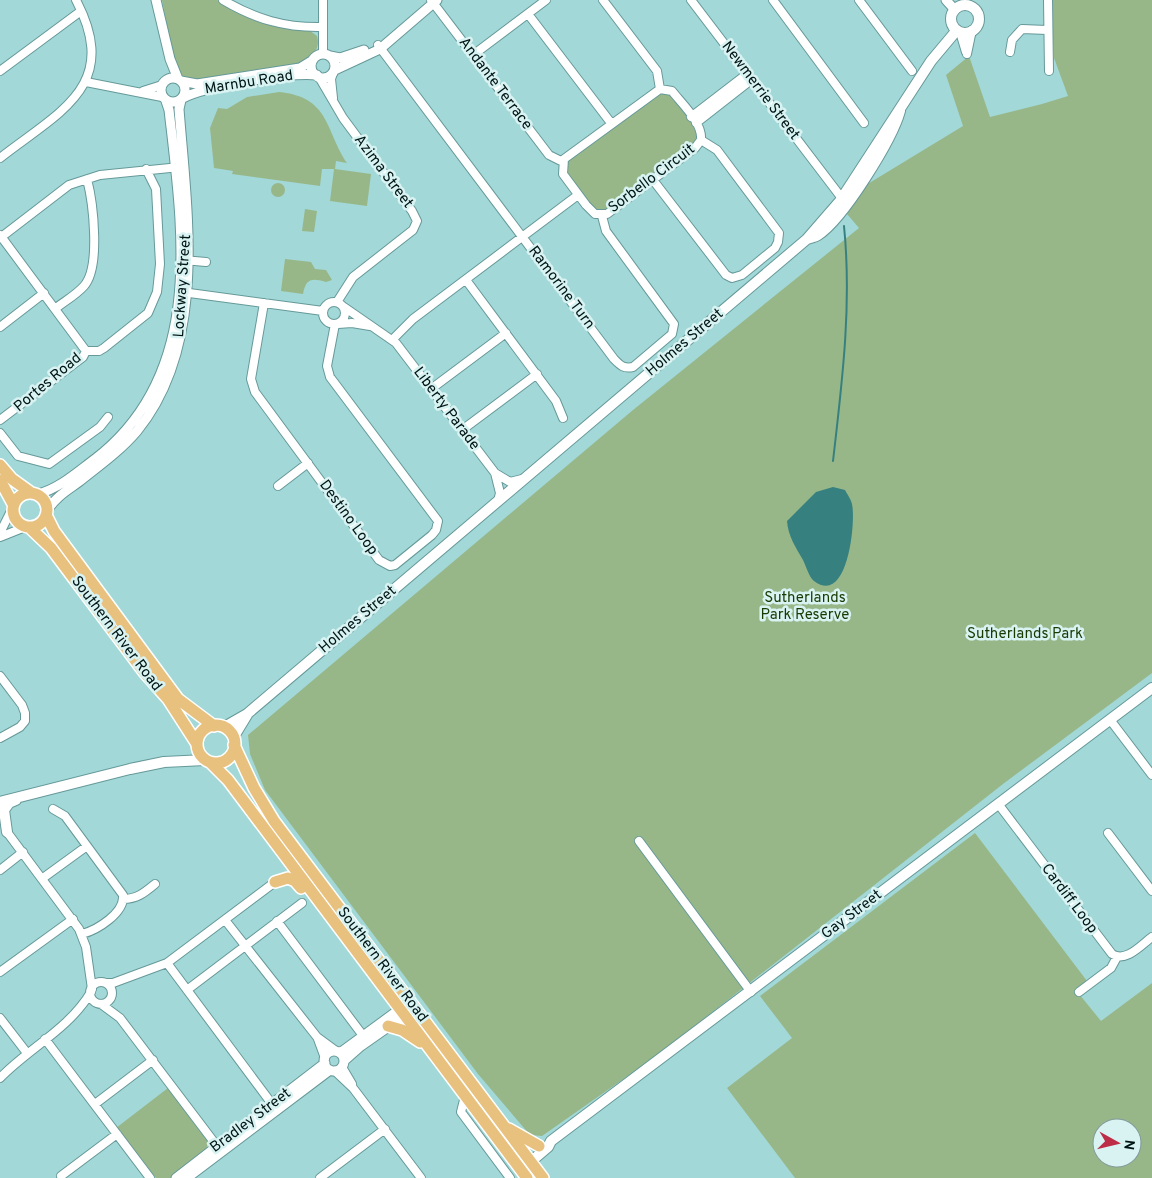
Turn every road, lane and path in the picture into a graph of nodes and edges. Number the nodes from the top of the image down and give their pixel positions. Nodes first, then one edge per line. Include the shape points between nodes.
1 (76, 0) edge
2 (156, 0) edge
3 (223, 0) edge
4 (323, 0) edge
5 (546, 0) edge
6 (603, 0) edge
7 (691, 0) edge
8 (773, 0) edge
9 (859, 0) edge
10 (946, 0) edge
11 (1048, 0) edge
12 (433, 1) edge
13 (972, 3) edge
14 (955, 10) junction
15 (81, 11) junction
16 (528, 14) junction
17 (323, 27) junction
18 (972, 30) junction
19 (1047, 30) junction
20 (959, 31) junction
21 (379, 47) junction
22 (1010, 52) dead end
23 (327, 55) junction
24 (473, 55) junction
25 (170, 59) junction
26 (313, 60) junction
27 (0, 71) edge
28 (334, 71) junction
29 (912, 71) dead end
30 (1049, 71) dead end
31 (318, 76) junction
32 (749, 77) junction
33 (180, 80) junction
34 (86, 82) junction
35 (164, 83) junction
36 (660, 89) junction
37 (139, 92) junction
38 (164, 99) junction
39 (182, 99) junction
40 (334, 102) junction
41 (694, 120) junction
42 (864, 123) dead end
43 (611, 124) junction
44 (701, 140) junction
45 (0, 158) edge
46 (563, 162) junction
47 (179, 167) junction
48 (146, 169) junction
49 (87, 179) junction
50 (653, 180) junction
51 (578, 195) junction
52 (847, 197) junction
53 (602, 216) junction
54 (1, 237) edge
55 (522, 237) junction
56 (184, 260) junction
57 (206, 262) dead end
58 (466, 280) junction
59 (182, 292) junction
60 (44, 293) junction
61 (337, 302) junction
62 (264, 303) junction
63 (344, 307) junction
64 (56, 308) junction
65 (323, 312) junction
66 (336, 324) junction
67 (372, 326) junction
68 (0, 327) edge
69 (506, 333) junction
70 (392, 340) junction
71 (86, 351) junction
72 (537, 374) junction
73 (431, 389) junction
74 (108, 417) dead end
75 (563, 418) dead end
76 (0, 420) edge
77 (462, 430) junction
78 (0, 433) edge
79 (563, 447) junction
80 (308, 463) junction
81 (0, 465) edge
82 (495, 473) junction
83 (524, 478) junction
84 (0, 480) edge
85 (278, 486) dead end
86 (34, 493) junction
87 (498, 501) junction
88 (13, 507) junction
89 (47, 513) junction
90 (470, 526) junction
91 (28, 527) junction
92 (0, 532) edge
93 (0, 537) edge
94 (0, 676) edge
95 (1152, 688) edge
96 (247, 714) junction
97 (1111, 721) junction
98 (217, 726) junction
99 (0, 738) edge
100 (234, 742) junction
101 (197, 746) junction
102 (182, 760) junction
103 (208, 761) junction
104 (1152, 775) edge
105 (84, 779) junction
106 (62, 786) junction
107 (0, 797) edge
108 (0, 802) edge
109 (999, 805) junction
110 (53, 809) dead end
111 (0, 824) edge
112 (7, 832) junction
113 (1108, 833) dead end
114 (639, 841) dead end
115 (87, 846) junction
116 (22, 852) junction
117 (0, 870) edge
118 (43, 878) junction
119 (275, 882) joint
120 (155, 884) dead end
121 (1152, 891) edge
122 (124, 899) junction
123 (302, 903) dead end
124 (329, 916) junction
125 (73, 919) junction
126 (225, 920) junction
127 (277, 921) junction
128 (82, 934) junction
129 (1152, 937) edge
130 (246, 944) junction
131 (1117, 957) junction
132 (89, 963) junction
133 (167, 963) junction
134 (0, 972) edge
135 (126, 978) junction
136 (104, 983) junction
137 (91, 990) junction
138 (187, 990) junction
139 (751, 992) junction
140 (1079, 992) dead end
141 (112, 995) junction
142 (99, 1003) junction
143 (407, 1009) junction
144 (77, 1013) junction
145 (0, 1018) edge
146 (120, 1018) junction
147 (388, 1026) junction
148 (317, 1037) junction
149 (364, 1037) junction
150 (46, 1039) junction
151 (430, 1049) junction
152 (27, 1054) junction
153 (153, 1060) junction
154 (335, 1062) junction
155 (0, 1078) edge
156 (465, 1096) junction
157 (95, 1104) junction
158 (272, 1104) junction
159 (503, 1126) junction
160 (385, 1129) junction
161 (117, 1134) junction
162 (551, 1141) junction
163 (539, 1146) junction
164 (220, 1149) junction
165 (524, 1166) edge
166 (61, 1176) dead end
167 (181, 1177) edge
168 (150, 1178) edge
169 (320, 1178) edge
170 (421, 1178) edge
171 (510, 1178) edge
172 (543, 1178) edge

1 - 15 street
2 - 25 street
3 - 17 street via 277,24
4 - 17 street
5 - 16 street
6 - 36 street via 658,71
7 - 32 street, Newmerrie Street
8 - 42 street
9 - 29 street
10 - 14 street
11 - 19 street
12 - 21 street
12 - 24 street, Andante Terrace
13 - 14 main road
13 - 18 main road via 978,16 978,24
14 - 20 main road via 951,20
15 - 27 street
15 - 34 street via 91,37 92,59
16 - 24 street
16 - 43 street
17 - 23 street
18 - 20 main road
18 - 20 street via 967,54
19 - 22 street via 1022,29 1012,40
19 - 30 street
20 - 52 main road, Holmes Street via 931,61 900,111 890,120
21 - 23 street via 340,58
21 - 28 street
21 - 55 street, Ramorine Turn
23 - 26 street
23 - 28 street via 335,62
24 - 46 street, Andante Terrace via 549,155
25 - 33 street
25 - 35 street
26 - 31 street via 312,67
26 - 33 street, Marnbu Road via 300,68 197,84
28 - 31 street via 327,77
28 - 40 street via 331,79
31 - 39 street, Marnbu Road via 300,75 221,86 199,90
31 - 40 street
32 - 41 street
32 - 52 street, Newmerrie Street via 830,182
33 - 35 street
33 - 39 street via 185,89
34 - 37 street
34 - 45 street via 74,100
35 - 37 street
35 - 38 street
36 - 41 street, Sorbello Circuit via 672,91
36 - 43 street
37 - 38 street
38 - 39 street via 172,103
38 - 47 street, Lockway Street via 169,110
39 - 47 street, Lockway Street via 179,109
40 - 61 street, Azima Street via 417,221 413,230 347,283
41 - 44 street, Sorbello Circuit via 702,132
43 - 46 street
44 - 50 street, Sorbello Circuit
44 - 50 street via 717,150 779,234 775,248 742,275 732,278 726,275
46 - 51 street, Sorbello Circuit via 563,174
47 - 48 street
47 - 56 street, Lockway Street
48 - 49 street
48 - 71 street via 157,198 160,264 153,305 148,313 104,348
49 - 54 street via 69,185
49 - 64 street via 91,194 91,272 84,286
50 - 53 street, Sorbello Circuit
51 - 53 street, Sorbello Circuit via 592,212
51 - 55 street
52 - 79 main road, Holmes Street via 807,239
53 - 55 street, Ramorine Turn via 606,231 674,324 672,334 632,367 622,367 614,359
54 - 60 street, Portes Road
55 - 58 street
56 - 57 street
56 - 59 street, Lockway Street
58 - 69 street
58 - 70 street via 408,323
59 - 62 street
59 - 86 street, Lockway Street via 169,354 144,409 110,448 57,488
59 - 89 street, Lockway Street via 180,339 175,360 169,378 145,420 112,456 54,500
60 - 64 street, Portes Road
60 - 68 street
61 - 63 street
61 - 65 street via 327,305
62 - 65 street
62 - 80 street, Destino Loop via 251,380 255,392
63 - 66 street via 345,316
63 - 67 street, Liberty Parade
64 - 71 street, Portes Road
65 - 66 street via 326,320
66 - 67 street, Liberty Parade
66 - 80 street, Destino Loop via 327,366 330,377 438,521 436,530 395,565 386,566
67 - 70 street, Liberty Parade
69 - 72 street
69 - 73 street
70 - 73 street, Liberty Parade
71 - 76 street, Portes Road
72 - 75 street via 556,401
72 - 77 street
73 - 77 street, Liberty Parade
74 - 78 street via 100,427 49,464 18,456
77 - 82 street, Liberty Parade
79 - 83 main road, Holmes Street
79 - 90 main road, Holmes Street via 533,478 488,516
80 - 85 street
81 - 86 main road via 12,479
82 - 83 street via 510,482
82 - 87 street via 500,492
83 - 87 main road, Holmes Street
84 - 88 main road
86 - 88 main road via 18,497
86 - 89 main road via 45,501
87 - 90 main road, Holmes Street
88 - 91 main road via 15,520
88 - 92 street
89 - 91 main road via 38,525
89 - 98 main road, Southern River Road via 54,531 175,695 185,706
90 - 96 main road, Holmes Street
91 - 93 street
91 - 101 main road, Southern River Road via 51,548 168,699
94 - 99 street via 25,713 25,721 20,728
95 - 97 main road, Gay Street
96 - 98 main road, Holmes Street via 226,726
96 - 100 main road, Holmes Street
97 - 104 street
97 - 109 main road, Gay Street
98 - 100 main road via 230,733
98 - 101 main road via 202,732
100 - 103 main road via 232,753 226,760 218,763
100 - 143 main road, Southern River Road via 254,788 274,821
101 - 102 main road
101 - 103 main road
102 - 103 main road
102 - 105 main road
103 - 124 main road, Southern River Road via 228,780
105 - 106 main road
105 - 107 main road
106 - 108 main road
106 - 112 main road via 50,793 6,805 3,816
109 - 131 street, Cardiff Loop via 1108,951
109 - 139 main road, Gay Street
110 - 115 street via 65,816
111 - 112 main road
112 - 116 street
113 - 121 street
114 - 139 street
115 - 118 street
115 - 122 street via 119,887
116 - 117 street
116 - 118 street
118 - 125 street
119 - 124 main road via 292,879 321,914
119 - 126 street
120 - 122 street via 140,896
122 - 128 street via 119,910 93,930
123 - 127 street
124 - 143 main road, Southern River Road
125 - 128 street
125 - 134 street
126 - 130 street
126 - 133 street
127 - 130 street
127 - 149 street
128 - 132 street
129 - 131 street via 1124,957
130 - 138 street
130 - 148 street
131 - 140 street via 1111,968
132 - 136 street
132 - 137 street
133 - 135 street
133 - 138 street
135 - 136 street
135 - 141 street
136 - 137 street via 96,984
136 - 141 street
137 - 142 street via 92,998
137 - 144 street
138 - 158 street
139 - 162 main road, Gay Street
141 - 142 street via 108,1001
141 - 146 street
142 - 144 street
142 - 146 street
143 - 147 street, Bradley Street
143 - 149 street, Bradley Street
143 - 151 main road, Southern River Road
143 - 159 main road, Southern River Road
144 - 150 street
145 - 152 street
146 - 153 street
147 - 151 main road via 402,1030
147 - 154 street, Bradley Street
148 - 154 street
148 - 154 street
149 - 154 street, Bradley Street
150 - 152 street
150 - 157 street
151 - 156 main road, Southern River Road
152 - 155 street
153 - 157 street
153 - 164 street
154 - 158 street, Bradley Street
154 - 160 street
154 - 164 street, Bradley Street
156 - 165 main road, Southern River Road
156 - 171 street via 461,1112
157 - 161 street
158 - 164 street, Bradley Street
159 - 163 main road
159 - 165 main road, Southern River Road
160 - 169 street
160 - 170 street
161 - 166 street
161 - 168 street
162 - 163 main road, Gay Street
162 - 165 main road, Gay Street
163 - 165 main road, Gay Street
164 - 167 street, Bradley Street
165 - 172 main road, Southern River Road

